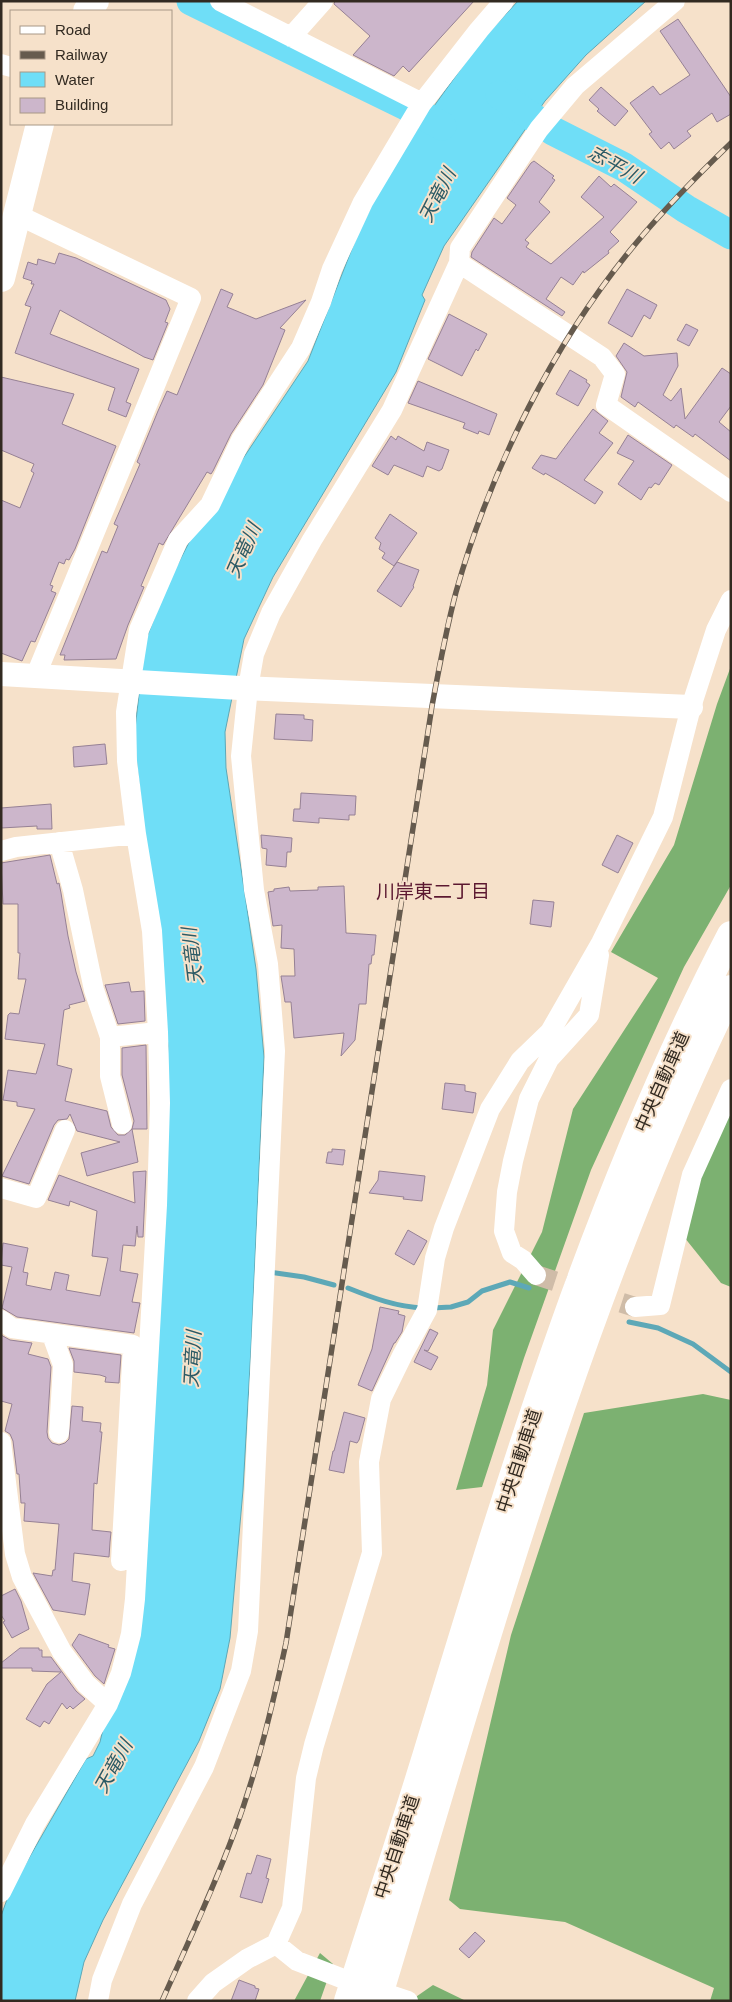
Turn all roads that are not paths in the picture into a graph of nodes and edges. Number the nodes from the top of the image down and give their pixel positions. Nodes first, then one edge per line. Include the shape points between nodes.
1 (220, 1) edge
2 (323, 1) edge
3 (504, 1) edge
4 (675, 1) edge
5 (291, 37) junction
6 (422, 103) junction
7 (40, 125) edge
8 (16, 214) junction
9 (459, 263) junction
10 (1, 278) edge
11 (731, 492) edge
12 (731, 600) edge
13 (1, 674) edge
14 (36, 675) junction
15 (248, 688) junction
16 (690, 707) junction
17 (136, 834) junction
18 (60, 842) junction
19 (1, 851) edge
20 (731, 935) edge
21 (600, 943) junction
22 (731, 989) edge
23 (158, 1032) junction
24 (110, 1038) junction
25 (731, 1089) edge
26 (122, 1124) dead end
27 (65, 1130) dead end
28 (1, 1188) edge
29 (536, 1275) tunnel mouth
30 (635, 1307) tunnel mouth
31 (1, 1320) edge
32 (52, 1335) junction
33 (59, 1434) dead end
34 (1, 1442) edge
35 (121, 1561) dead end
36 (108, 1704) junction
37 (1, 1892) edge
38 (276, 1944) junction
39 (344, 1990) edge
40 (392, 1999) edge
41 (98, 2001) edge
42 (197, 2001) edge

1 - 5 street
2 - 5 street
3 - 6 street
4 - 9 street via 575,86 544,122 460,248
5 - 6 street
6 - 17 street via 363,202 301,348 241,440 210,505 178,540 139,630 126,712 127,761
7 - 8 main road
8 - 10 main road
8 - 14 street via 191,298
9 - 11 street via 602,357 614,374 606,405
9 - 15 street via 392,410 271,613 254,654
12 - 16 street via 716,630
13 - 14 street
14 - 15 street
15 - 16 street
15 - 41 street via 241,756 254,890 268,964 274,1051 248,1632 240,1671 204,1767 132,1904 102,1980
16 - 21 street via 663,817
17 - 18 street
17 - 23 street via 152,931
18 - 19 street
18 - 24 street via 94,990
20 - 39 main road, 中央自動車道 via 644,1120 598,1235 471,1607 425,1760
21 - 29 street via 589,1015 549,1058 529,1098 507,1192 504,1231 512,1253
21 - 38 street via 550,1032 520,1061 490,1109 437,1250 427,1310 381,1399 369,1462 372,1553 314,1744 306,1778 292,1908
22 - 40 main road, 中央自動車道 via 666,1130 572,1378 495,1611
23 - 24 street
23 - 36 street via 157,1205 135,1599 131,1634 121,1673
24 - 26 street via 110,1076
25 - 30 street via 692,1175 660,1305
27 - 28 street via 36,1198
31 - 32 street via 12,1328
32 - 33 street via 63,1365
32 - 35 street via 133,1345
34 - 36 street via 15,1554 22,1577 62,1652 86,1684
36 - 37 street via 35,1824
38 - 39 street
38 - 42 street via 247,1959 213,1983

